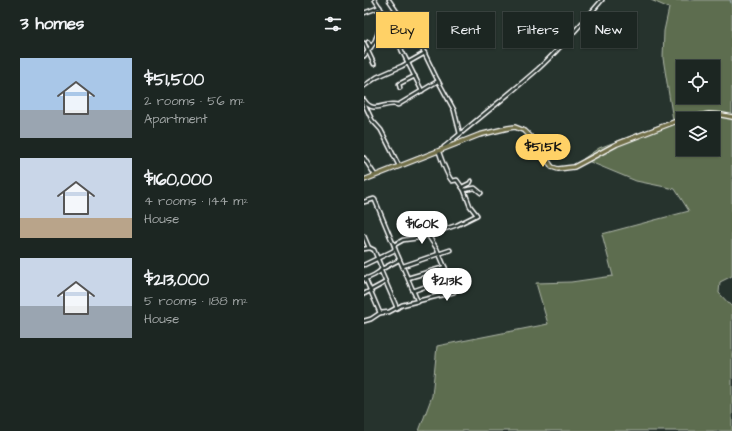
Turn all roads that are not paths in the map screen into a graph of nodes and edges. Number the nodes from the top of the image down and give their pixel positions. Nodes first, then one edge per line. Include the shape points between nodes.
1 (375, 0) edge
2 (390, 0) edge
3 (602, 0) edge
4 (380, 7) junction
5 (383, 12) edge
6 (398, 12) edge
7 (364, 14) edge
8 (376, 38) edge
9 (368, 42) dead end
10 (364, 43) edge
11 (371, 47) junction
12 (401, 48) edge
13 (422, 48) edge
14 (368, 52) junction
15 (425, 53) junction
16 (364, 56) edge
17 (408, 62) junction
18 (374, 64) dead end
19 (415, 76) junction
20 (438, 81) junction
21 (364, 86) edge
22 (400, 88) dead end
23 (422, 91) junction
24 (364, 101) edge
25 (732, 117) edge
26 (460, 134) junction
27 (439, 152) junction
28 (364, 158) edge
29 (399, 166) junction
30 (375, 176) junction
31 (364, 180) edge
32 (472, 181) dead end
33 (463, 188) junction
34 (481, 193) dead end
35 (364, 202) edge
36 (428, 235) junction
37 (364, 236) edge
38 (394, 245) junction
39 (369, 248) junction
40 (395, 249) junction
41 (364, 250) edge
42 (450, 250) dead end
43 (439, 254) junction
44 (377, 258) junction
45 (399, 260) junction
46 (364, 265) edge
47 (402, 266) junction
48 (444, 267) junction
49 (381, 270) junction
50 (426, 273) junction
51 (408, 278) junction
52 (449, 278) junction
53 (364, 279) edge
54 (386, 282) junction
55 (430, 285) junction
56 (370, 290) junction
57 (413, 291) junction
58 (364, 294) edge
59 (418, 302) junction
60 (397, 308) junction
61 (380, 313) junction
62 (364, 321) edge

1 - 4 street
2 - 6 street
3 - 26 street via 537,69
4 - 5 street
4 - 7 street
8 - 11 street
9 - 11 street
10 - 14 street
11 - 14 street
12 - 17 street
13 - 15 street
14 - 16 street
14 - 18 street
15 - 17 street
15 - 20 street
17 - 19 street
17 - 21 street
19 - 22 street via 399,84
19 - 23 street
20 - 23 street
20 - 26 street via 454,110
23 - 24 street via 398,104 376,107
24 - 29 street
25 - 27 main road via 709,114 682,119 617,144 565,169 552,167 533,139 525,131 515,127 493,130
26 - 27 street
27 - 29 main road
27 - 33 street via 450,180 457,179
28 - 30 street
29 - 30 main road
30 - 31 main road
32 - 33 street
33 - 34 street via 474,188
33 - 36 street via 470,206 477,215 461,224
35 - 38 street via 375,200
36 - 38 street via 403,240
36 - 43 street
37 - 39 street
38 - 40 street
39 - 41 street
39 - 44 street via 374,250
40 - 44 street
40 - 45 street
42 - 43 street
43 - 47 street
43 - 48 street
44 - 46 street
44 - 49 street
45 - 47 street
45 - 49 street
47 - 51 street
48 - 50 street
48 - 52 street
49 - 53 street
49 - 54 street
50 - 51 street
50 - 55 street
51 - 57 street
52 - 55 street
52 - 59 street via 454,292
53 - 56 street
54 - 56 street
54 - 60 street
55 - 57 street
56 - 58 street
56 - 61 street
57 - 59 street
59 - 60 street
60 - 61 street
61 - 62 street

